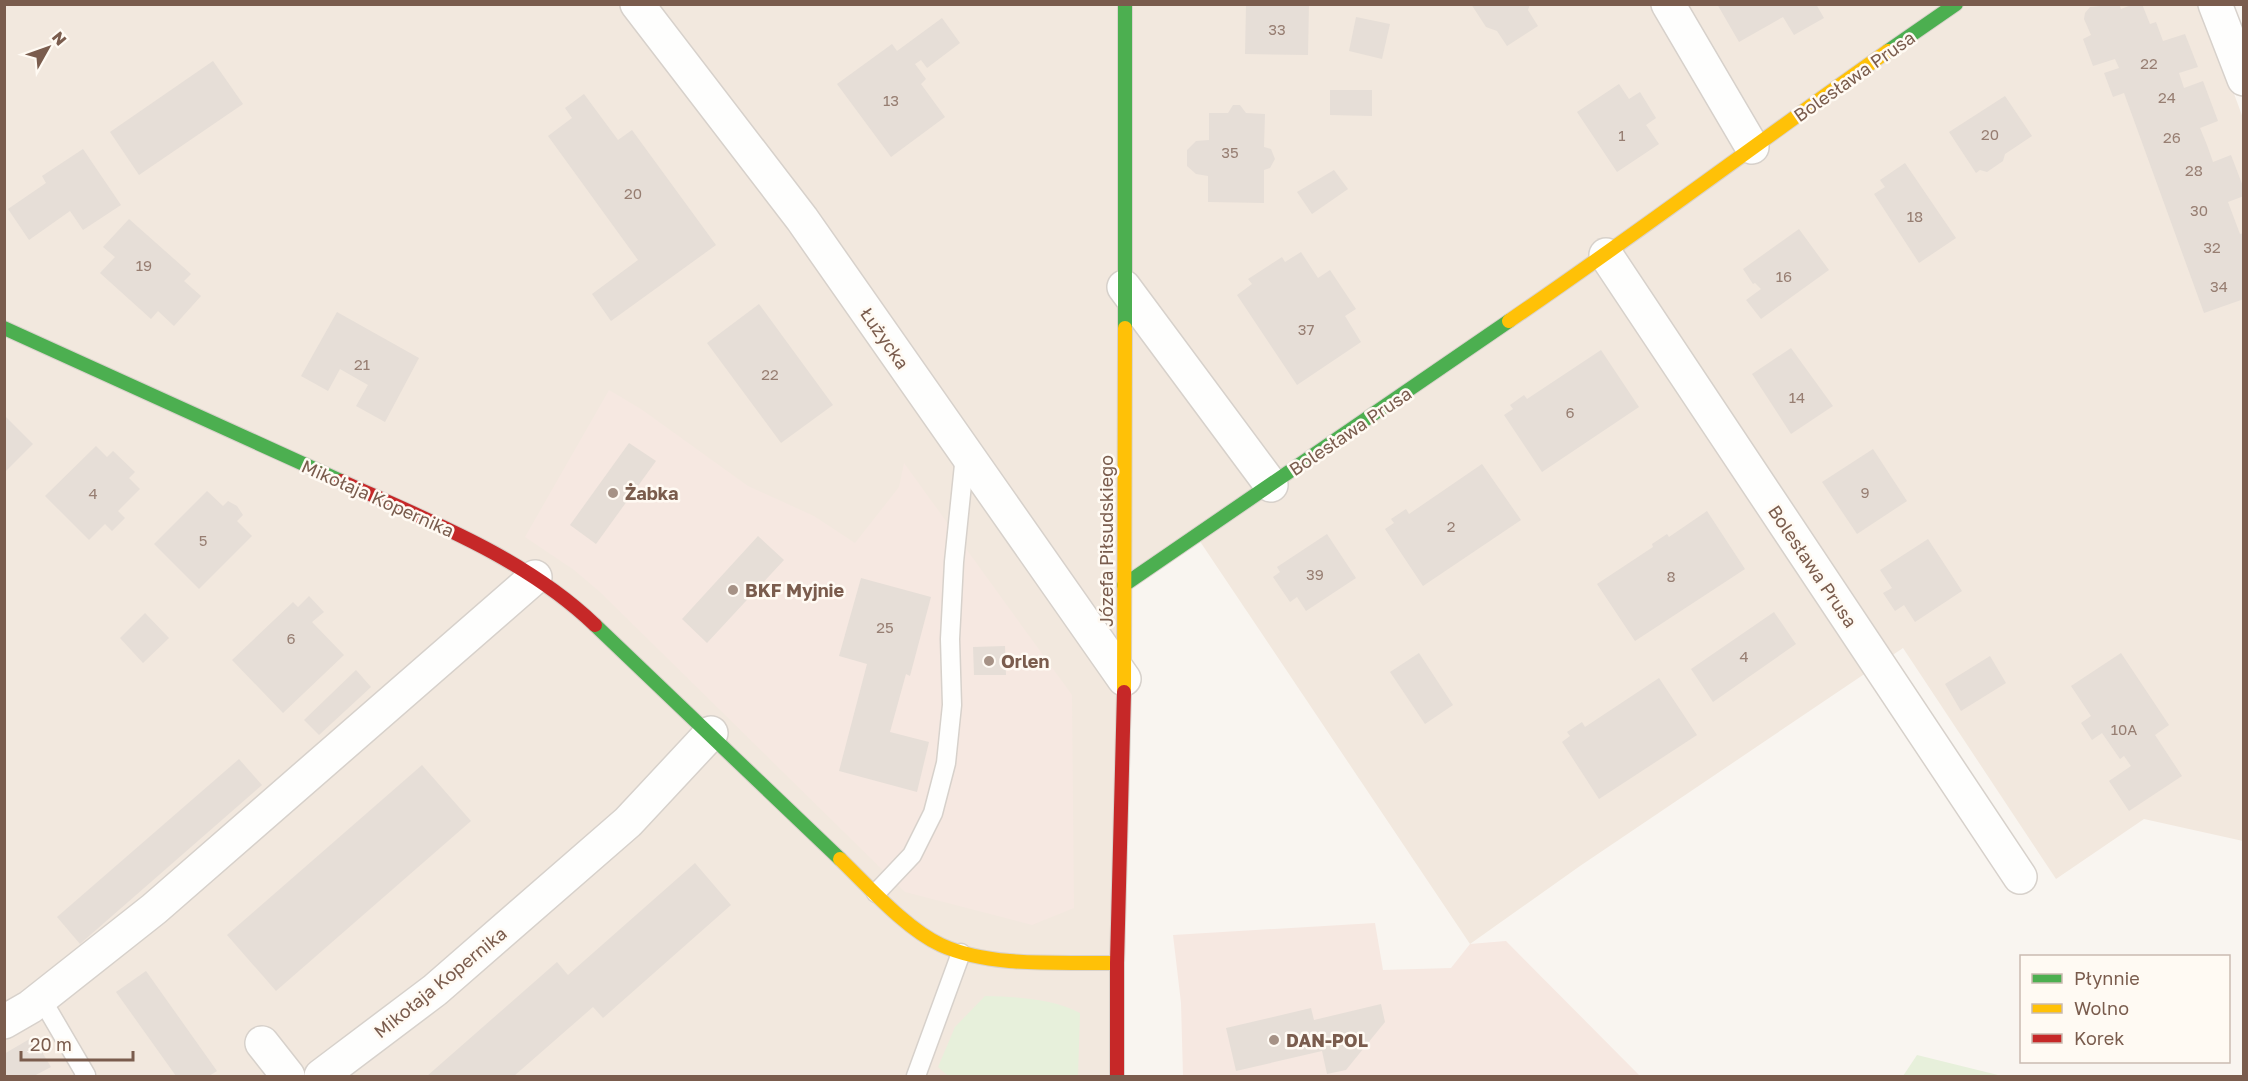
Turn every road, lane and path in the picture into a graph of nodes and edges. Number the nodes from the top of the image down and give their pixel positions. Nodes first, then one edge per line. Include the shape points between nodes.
1 (638, 4) edge
2 (1125, 4) edge
3 (1668, 4) edge
4 (1956, 4) edge
5 (2215, 4) edge
6 (2244, 79) edge
7 (1752, 147) junction
8 (1606, 255) junction
9 (1124, 287) junction
10 (4, 328) edge
11 (966, 453) junction
12 (1272, 485) junction
13 (536, 577) junction
14 (1124, 585) junction
15 (1124, 679) junction
16 (711, 733) junction
17 (2020, 877) dead end
18 (876, 893) junction
19 (961, 953) junction
20 (1117, 963) junction
21 (41, 998) junction
22 (4, 1022) edge
23 (262, 1043) dead end
24 (84, 1077) edge
25 (288, 1077) edge
26 (321, 1077) edge
27 (916, 1077) edge
28 (1117, 1077) edge

1 - 11 street, Łużycka via 801,219
2 - 9 street, Józefa Piłsudskiego
3 - 7 street
4 - 7 street, Bolesława Prusa
5 - 6 street
7 - 8 street, Bolesława Prusa
8 - 12 street, Bolesława Prusa
8 - 17 street, Bolesława Prusa
9 - 12 street
9 - 14 street, Józefa Piłsudskiego
10 - 13 street, Mikołaja Kopernika via 462,536
11 - 15 street, Łużycka
11 - 18 lane via 954,562 952,705 946,764 933,813 912,855
12 - 14 street, Bolesława Prusa
13 - 16 street, Mikołaja Kopernika via 590,620
13 - 21 street via 154,909
14 - 15 street, Józefa Piłsudskiego
15 - 20 street, Józefa Piłsudskiego
16 - 18 street, Mikołaja Kopernika
16 - 26 street, Mikołaja Kopernika via 628,822 435,990
18 - 19 street, Mikołaja Kopernika via 905,921 940,945
19 - 20 street, Mikołaja Kopernika via 987,960
19 - 27 lane
20 - 28 street, Józefa Piłsudskiego
21 - 22 street
21 - 24 lane
23 - 25 street

